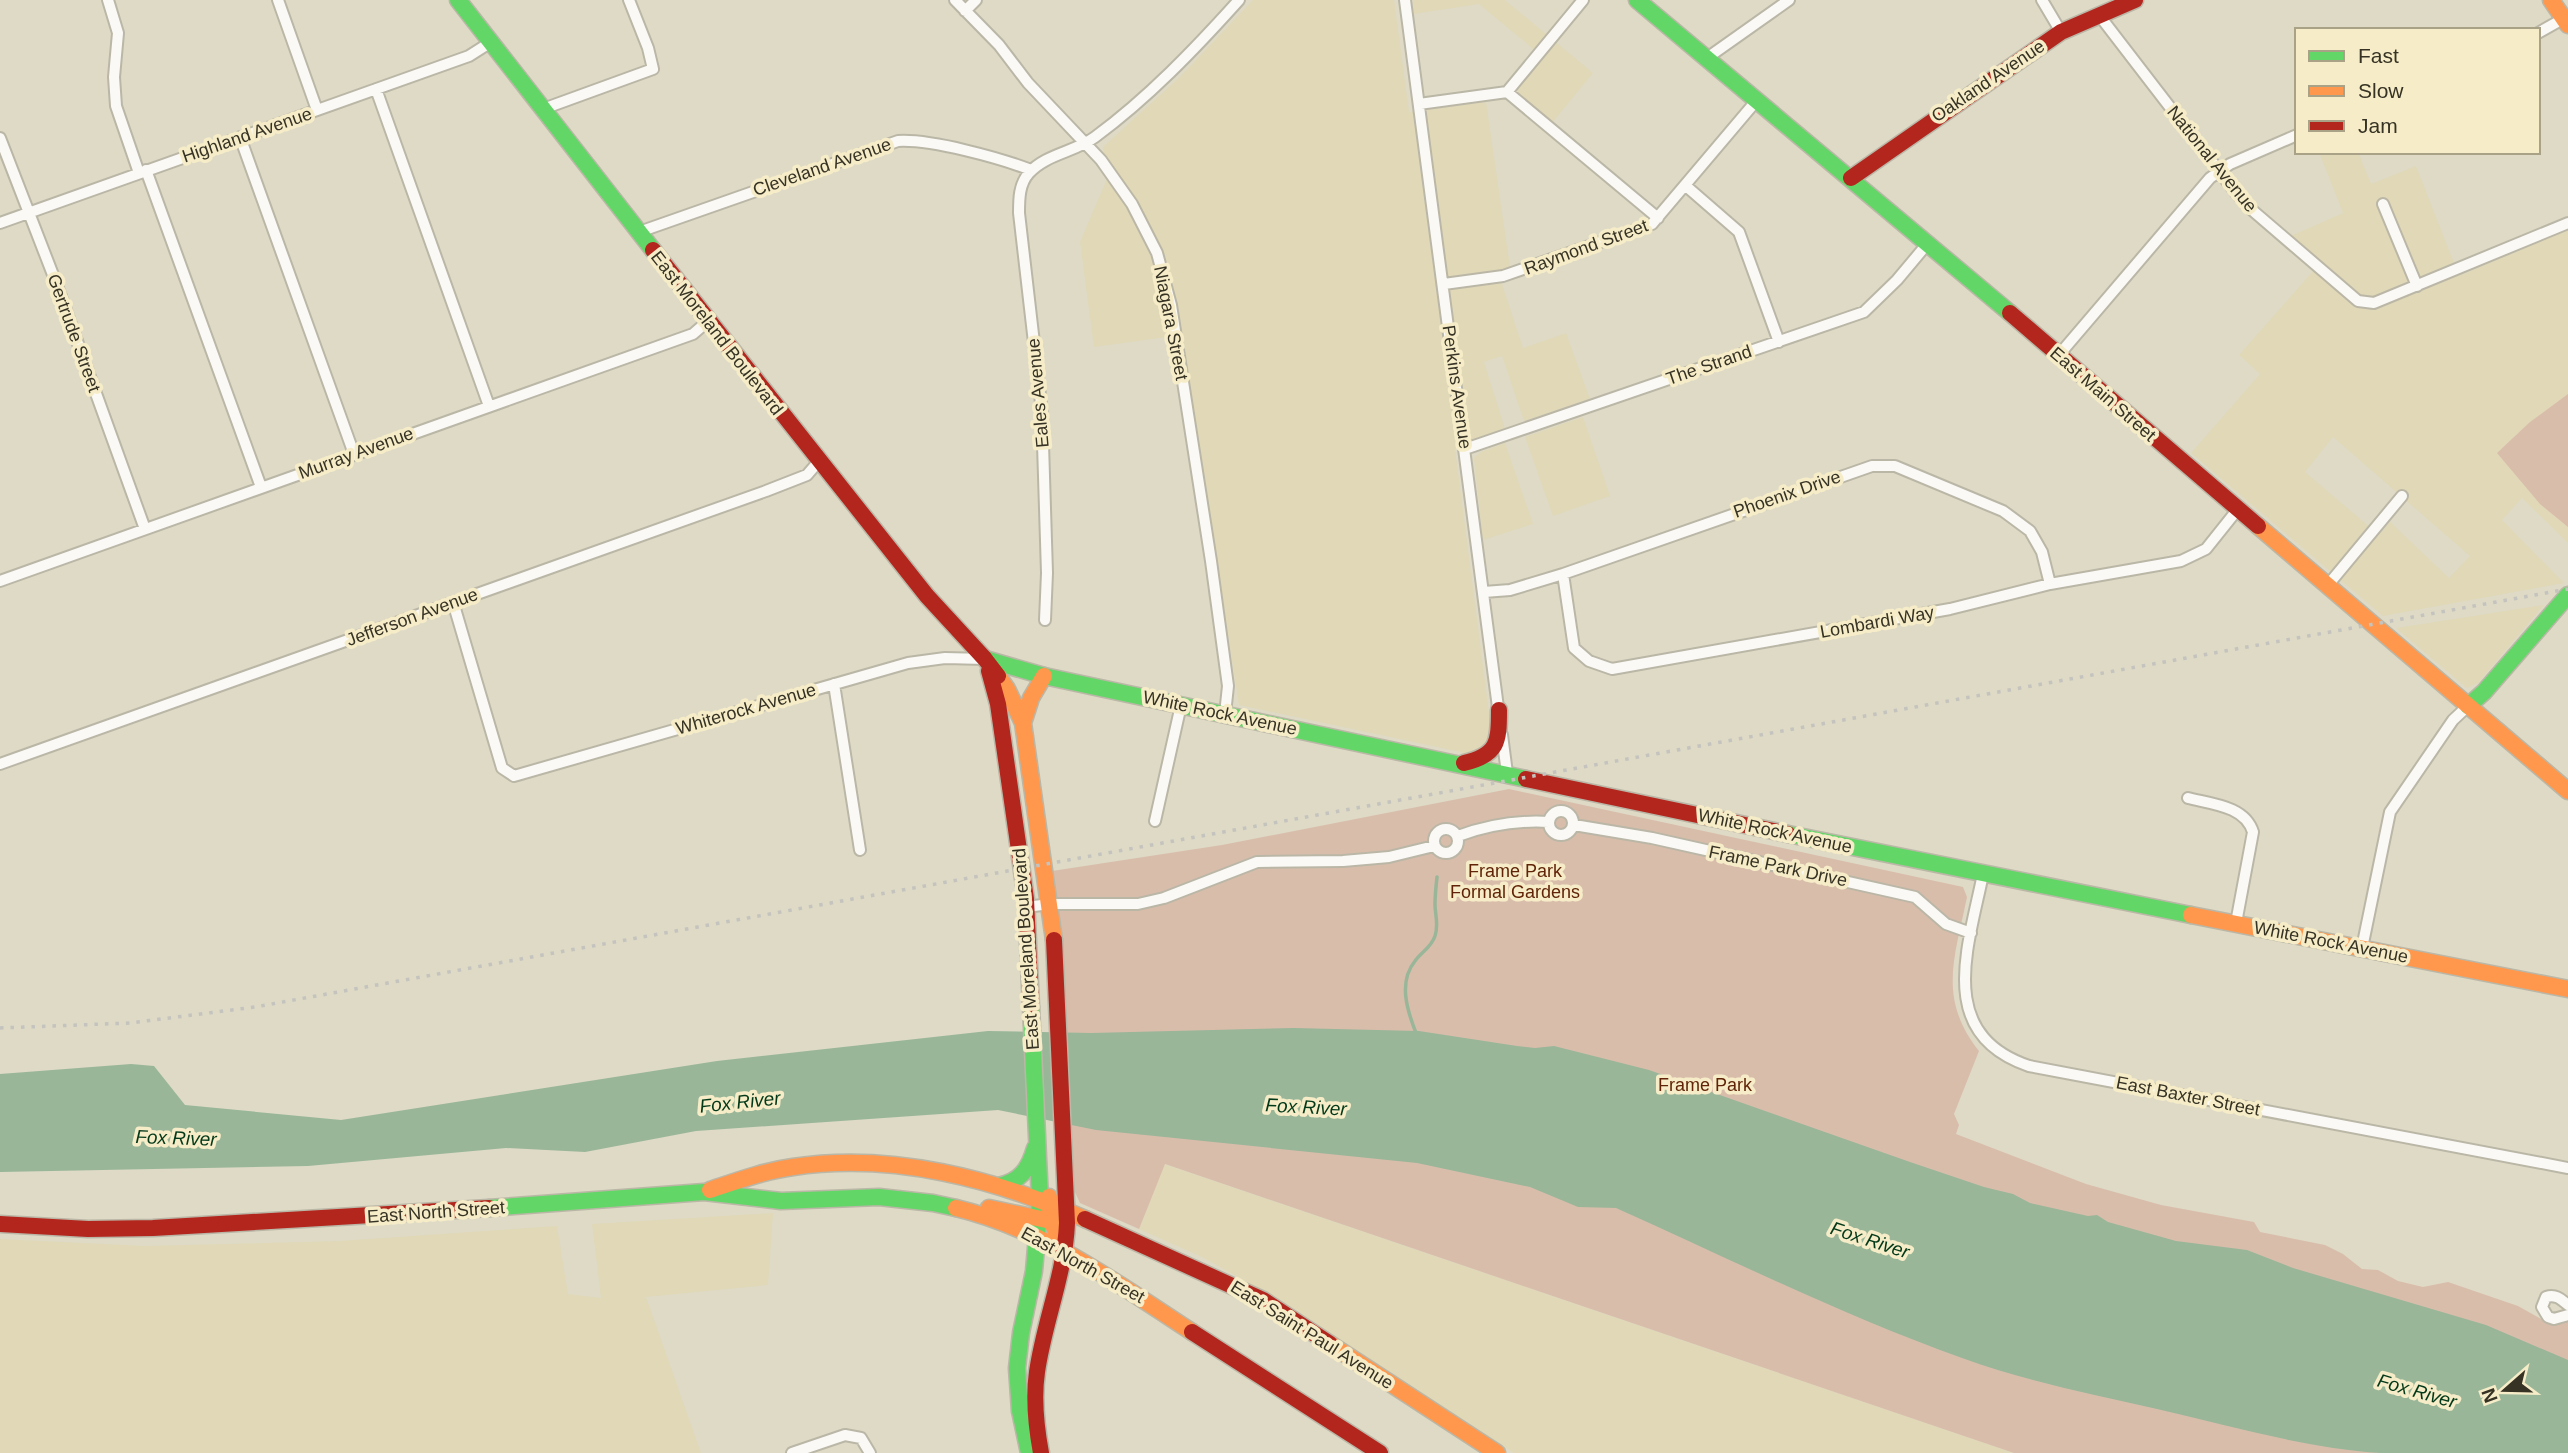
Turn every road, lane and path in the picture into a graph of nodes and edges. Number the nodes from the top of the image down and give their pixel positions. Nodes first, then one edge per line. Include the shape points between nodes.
1 (108, 0) edge
2 (278, 0) edge
3 (458, 0) edge
4 (629, 0) edge
5 (955, 0) edge
6 (976, 0) edge
7 (1239, 0) edge
8 (1405, 0) edge
9 (1583, 0) edge
10 (1637, 0) edge
11 (1789, 0) edge
12 (2042, 0) edge
13 (2134, 0) edge
14 (2551, 0) edge
15 (965, 11) junction
16 (2099, 15) junction
17 (2566, 20) edge
18 (2061, 32) junction
19 (2540, 32) edge
20 (491, 42) junction
21 (1707, 58) junction
22 (376, 89) junction
23 (1507, 92) junction
24 (1757, 100) junction
25 (1419, 104) junction
26 (543, 109) junction
27 (317, 110) junction
28 (2295, 136) edge
29 (240, 137) junction
30 (0, 138) edge
31 (1087, 143) junction
32 (1031, 170) junction
33 (2220, 170) junction
34 (143, 172) junction
35 (1851, 178) junction
36 (1686, 186) junction
37 (2383, 204) dead end
38 (30, 212) junction
39 (1658, 218) junction
40 (0, 223) edge
41 (2568, 223) edge
42 (639, 232) junction
43 (1928, 243) junction
44 (1444, 284) junction
45 (2417, 286) junction
46 (708, 321) junction
47 (1779, 342) junction
48 (2058, 356) junction
49 (489, 406) junction
50 (1465, 449) junction
51 (354, 454) junction
52 (819, 461) junction
53 (261, 487) junction
54 (2402, 496) dead end
55 (2238, 509) junction
56 (145, 529) junction
57 (1563, 574) junction
58 (0, 581) edge
59 (2050, 583) junction
60 (2328, 585) junction
61 (1484, 592) junction
62 (2568, 595) edge
63 (453, 602) junction
64 (1045, 620) dead end
65 (985, 659) junction
66 (1044, 676) junction
67 (834, 684) junction
68 (1181, 705) junction
69 (2468, 706) junction
70 (1499, 709) junction
71 (1225, 714) junction
72 (1023, 723) junction
73 (0, 764) edge
74 (1460, 764) junction
75 (1507, 774) junction
76 (2566, 786) edge
77 (2188, 798) dead end
78 (1035, 799) junction
79 (1012, 802) junction
80 (1155, 821) dead end
81 (1549, 822) junction
82 (1574, 825) junction
83 (1458, 836) junction
84 (1434, 846) junction
85 (860, 850) dead end
86 (1983, 874) junction
87 (1051, 904) junction
88 (1026, 907) junction
89 (2236, 923) junction
90 (1971, 933) junction
91 (2362, 948) junction
92 (2568, 989) edge
93 (1042, 1135) junction
94 (2568, 1168) edge
95 (998, 1186) junction
96 (704, 1192) junction
97 (849, 1197) junction
98 (1045, 1211) junction
99 (1068, 1212) junction
100 (0, 1224) edge
101 (1039, 1238) junction
102 (1065, 1251) junction
103 (2568, 1305) edge
104 (2568, 1315) edge
105 (792, 1453) edge
106 (870, 1453) edge
107 (1029, 1453) edge
108 (1041, 1453) edge
109 (1380, 1453) edge
110 (1497, 1453) edge

1 - 34 street via 118,33 116,106
2 - 27 street
3 - 20 main road, East Moreland Boulevard
4 - 26 street via 653,69
5 - 15 street, Niagara Street
6 - 15 street
7 - 31 street via 1156,86
8 - 25 street, Perkins Avenue
9 - 23 street
10 - 21 main road, East Main Street
11 - 21 street
12 - 18 street
13 - 16 main road, Oakland Avenue
14 - 17 main road
15 - 31 street, Niagara Street
16 - 18 main road, Oakland Avenue
16 - 33 street, National Avenue
17 - 19 street
18 - 35 main road, Oakland Avenue
20 - 22 street, Highland Avenue via 469,56
20 - 26 main road, East Moreland Boulevard
21 - 24 main road, East Main Street
22 - 27 street, Highland Avenue
22 - 49 street
23 - 25 street
23 - 39 street
24 - 35 main road, East Main Street
24 - 36 street, Raymond Street
25 - 44 street, Perkins Avenue
26 - 42 main road, East Moreland Boulevard
27 - 29 street, Highland Avenue
28 - 33 street
29 - 34 street, Highland Avenue
29 - 51 street
30 - 38 street, Gertrude Street
31 - 32 street
31 - 71 street, Niagara Street via 1132,204 1164,275 1211,561 1228,686
32 - 42 street, Cleveland Avenue via 1006,160 898,141
32 - 64 street, Eales Avenue via 1022,184 1019,213 1042,412
33 - 45 street, National Avenue via 2252,210 2358,301 2374,303
33 - 48 street
34 - 38 street, Highland Avenue
34 - 53 street
35 - 43 main road, East Main Street
36 - 39 street, Raymond Street
36 - 47 street via 1739,232
37 - 45 street
38 - 40 street, Highland Avenue
38 - 56 street, Gertrude Street
39 - 44 street, Raymond Street via 1630,233 1503,276
41 - 45 street, National Avenue
42 - 46 main road, East Moreland Boulevard
43 - 47 street, The Strand via 1864,312
43 - 48 main road, East Main Street
44 - 50 street, Perkins Avenue
46 - 49 street, Murray Avenue via 693,334
46 - 52 main road, East Moreland Boulevard
47 - 50 street, The Strand
48 - 55 main road, East Main Street
49 - 51 street, Murray Avenue
50 - 61 street, Perkins Avenue
51 - 53 street, Murray Avenue
52 - 63 street, Jefferson Avenue via 807,475 776,487
52 - 65 main road, East Moreland Boulevard via 927,596
53 - 56 street, Murray Avenue
54 - 60 street
55 - 59 street, Lombardi Way via 2206,549 2181,561
55 - 60 main road, East Main Street
56 - 58 street, Murray Avenue
57 - 59 street, Phoenix Drive via 1846,473 1895,466 2003,511 2030,531 2042,552
57 - 59 street, Lombardi Way via 1574,648 1589,661 1612,669 1950,609
57 - 61 street, Phoenix Drive via 1510,590
60 - 69 main road, East Main Street
61 - 70 street, Perkins Avenue
62 - 69 main road
63 - 67 street, Whiterock Avenue via 502,768 509,775
63 - 73 street, Jefferson Avenue
65 - 66 main road, White Rock Avenue
65 - 67 street, Whiterock Avenue via 908,663
65 - 72 main road, East Moreland Boulevard via 1007,689
65 - 79 main road, East Moreland Boulevard via 998,704
66 - 68 main road, White Rock Avenue
66 - 72 main road
67 - 85 street
68 - 71 main road, White Rock Avenue
68 - 80 street
69 - 76 main road, East Main Street
69 - 91 street via 2453,720 2390,812
70 - 74 main road via 1495,747 1485,757
70 - 75 street, Perkins Avenue
71 - 74 main road, White Rock Avenue
72 - 78 main road, East Moreland Boulevard
74 - 75 main road, White Rock Avenue
75 - 86 main road, White Rock Avenue
77 - 89 street via 2232,809 2250,822 2253,832
78 - 79 main road
78 - 87 main road, East Moreland Boulevard
79 - 88 main road, East Moreland Boulevard
81 - 82 street, Frame Park Drive via 1551,830 1560,834
81 - 82 street, Frame Park Drive via 1563,811
81 - 83 street, Frame Park Drive via 1495,825
82 - 90 street, Frame Park Drive via 1915,897 1946,924
83 - 84 street, Frame Park Drive via 1457,845 1448,853
83 - 84 street, Frame Park Drive via 1449,829 1439,831
84 - 87 street, Frame Park Drive via 1390,857 1257,862 1138,904
86 - 89 main road, White Rock Avenue
86 - 90 street, East Baxter Street
87 - 88 street, Frame Park Drive
87 - 99 main road, East Moreland Boulevard
88 - 93 main road, East Moreland Boulevard via 1038,1027
89 - 91 main road, White Rock Avenue
90 - 94 street, East Baxter Street via 1965,974 1967,1007 1983,1039 2011,1060
91 - 92 main road, White Rock Avenue
93 - 95 main road via 1022,1178
93 - 98 main road, East Moreland Boulevard
95 - 96 main road, East North Street via 926,1168 873,1163 778,1170
95 - 98 main road, East North Street
96 - 97 main road, East North Street via 781,1201
96 - 100 main road, East North Street via 169,1227
97 - 98 main road via 885,1188
97 - 101 main road, East North Street via 909,1200 990,1218
98 - 99 main road via 1060,1218
98 - 101 main road, East Moreland Boulevard
98 - 102 main road
99 - 102 main road, East Moreland Boulevard
99 - 110 main road, East Saint Paul Avenue via 1263,1300
101 - 102 main road, East North Street
101 - 107 main road, East Moreland Boulevard via 1017,1362
102 - 108 main road, East Moreland Boulevard via 1035,1371 1034,1412
102 - 109 main road, East North Street
103 - 104 street via 2552,1296 2546,1297 2542,1307 2554,1319
105 - 106 street via 845,1435 858,1436

